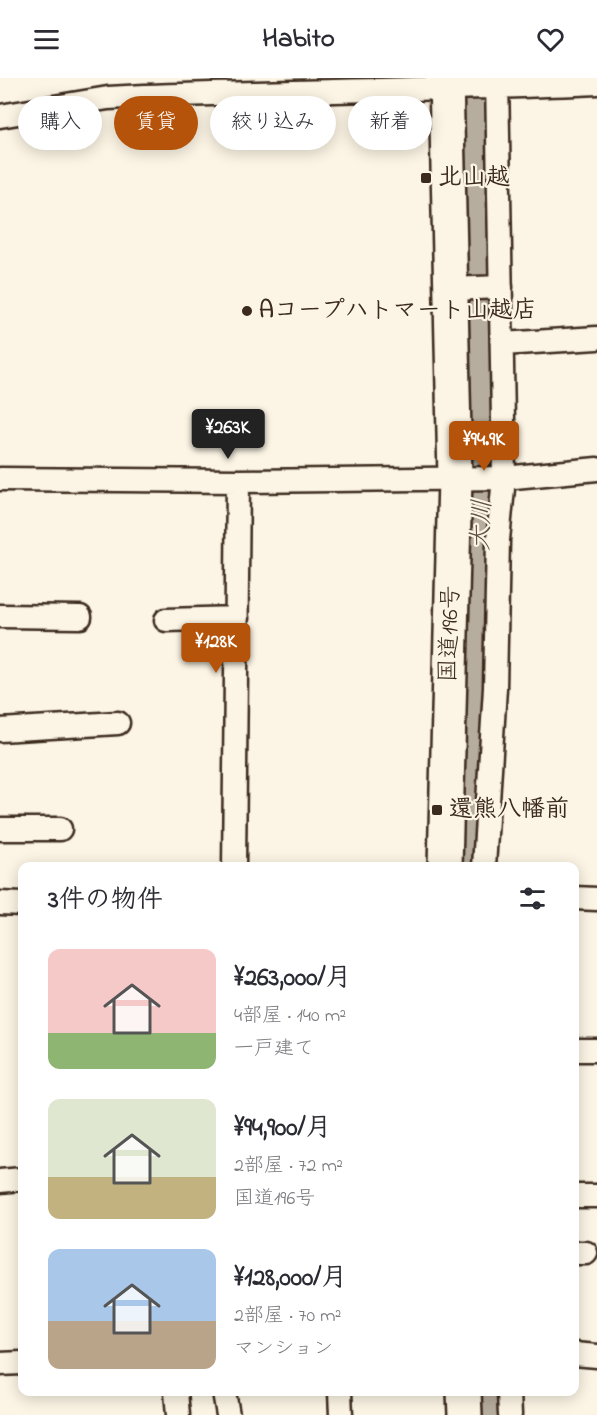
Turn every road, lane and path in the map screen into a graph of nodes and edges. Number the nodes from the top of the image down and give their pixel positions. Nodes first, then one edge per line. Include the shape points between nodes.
1 (597, 83) edge
2 (473, 85) edge
3 (141, 87) edge
4 (0, 116) edge
5 (497, 287) junction
6 (460, 288) junction
7 (597, 338) edge
8 (502, 344) junction
9 (597, 469) edge
10 (465, 478) junction
11 (501, 478) junction
12 (0, 479) edge
13 (238, 481) junction
14 (0, 616) edge
15 (80, 617) dead end
16 (237, 618) junction
17 (166, 620) dead end
18 (117, 723) dead end
19 (0, 730) edge
20 (60, 829) dead end
21 (0, 830) edge
22 (234, 862) edge
23 (445, 862) edge
24 (484, 862) edge
25 (579, 898) edge
26 (597, 898) edge
27 (0, 903) edge
28 (18, 904) edge
29 (579, 1050) edge
30 (597, 1050) edge
31 (18, 1179) edge
32 (0, 1181) edge
33 (579, 1196) edge
34 (597, 1196) edge
35 (579, 1354) edge
36 (597, 1356) edge
37 (18, 1363) edge
38 (0, 1364) edge
39 (176, 1396) edge
40 (225, 1396) edge
41 (340, 1396) edge
42 (464, 1396) edge
43 (510, 1396) edge
44 (178, 1415) edge
45 (228, 1415) edge
46 (341, 1415) edge
47 (465, 1415) edge
48 (510, 1415) edge

1 - 2 street
2 - 3 street via 370,89
2 - 5 street
2 - 6 highway, 国道196号
3 - 4 street via 108,99
5 - 6 street
5 - 8 street
6 - 10 highway, 国道196号
7 - 8 street
8 - 11 street
9 - 11 street
10 - 11 street
10 - 13 street
10 - 23 highway, 国道196号
11 - 24 street via 495,688
12 - 13 street
13 - 16 street
14 - 15 street
16 - 17 street
16 - 22 street
18 - 19 street
20 - 21 street
25 - 26 street
27 - 28 street
29 - 30 street
31 - 32 street
33 - 34 street
35 - 36 street
37 - 38 street
39 - 44 street
40 - 45 street
41 - 46 street
42 - 47 highway
43 - 48 street

